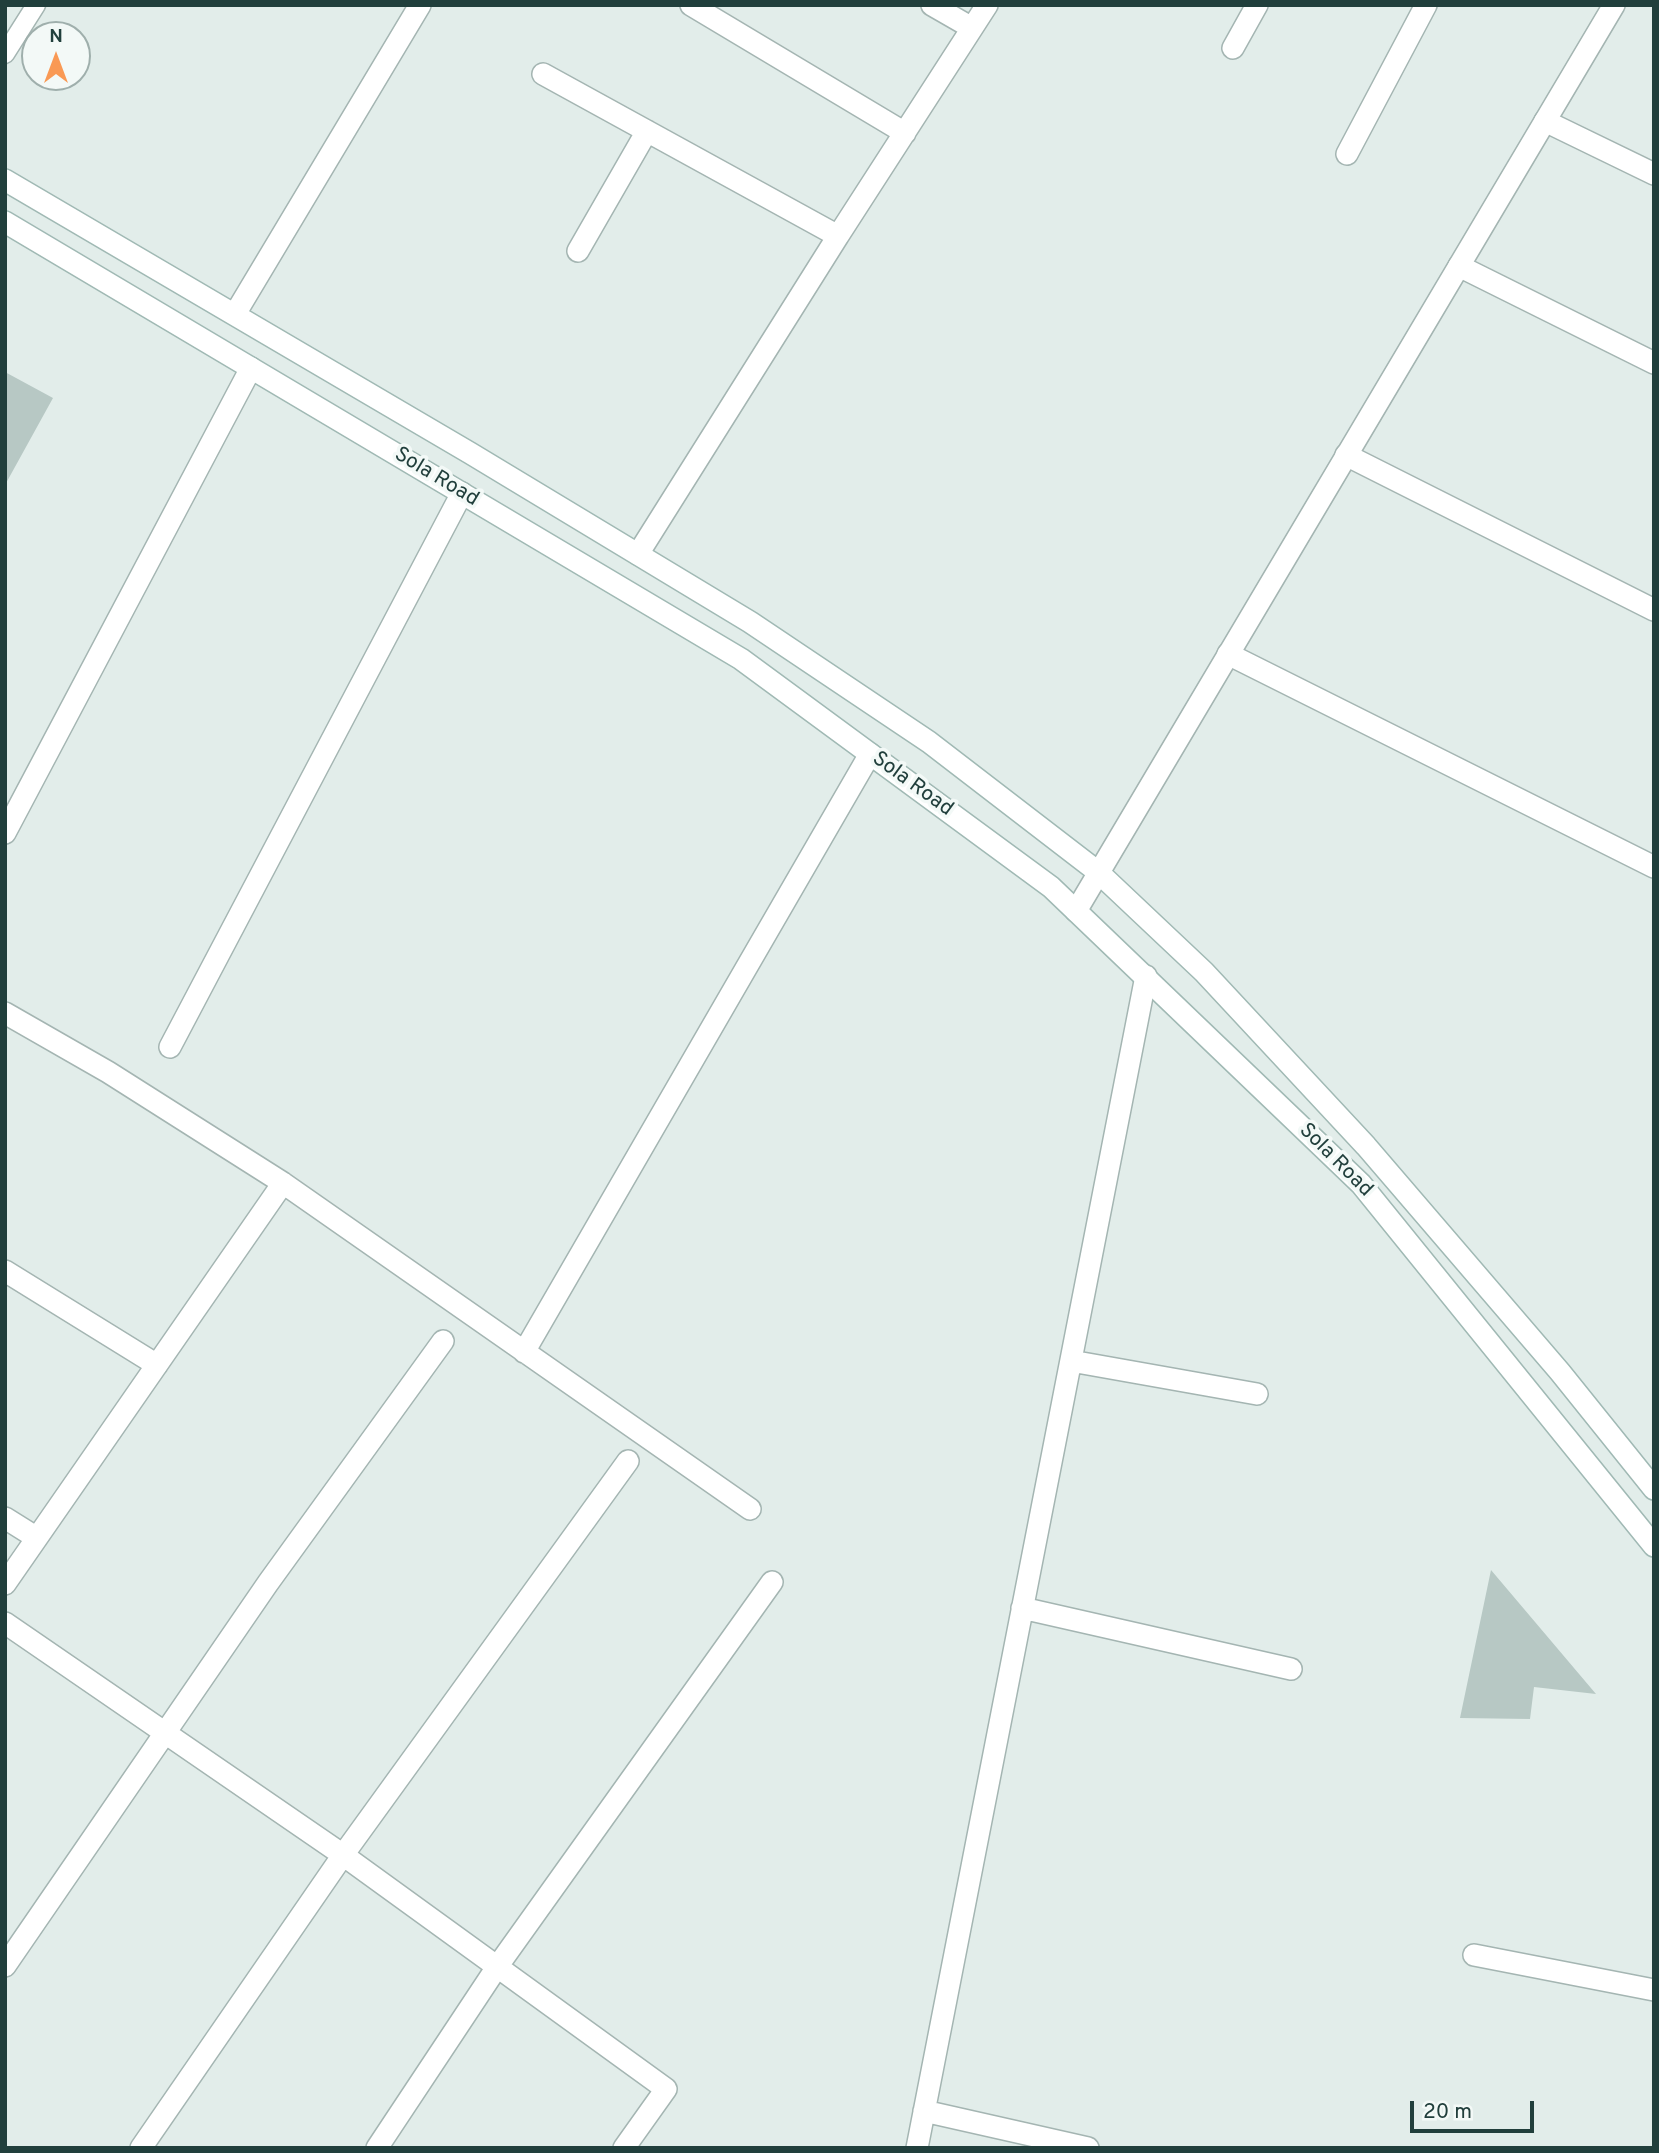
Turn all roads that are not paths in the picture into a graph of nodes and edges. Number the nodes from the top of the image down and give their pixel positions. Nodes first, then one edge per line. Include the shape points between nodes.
1 (36, 5) edge
2 (420, 5) edge
3 (691, 5) edge
4 (932, 5) edge
5 (987, 5) edge
6 (1257, 5) edge
7 (1426, 5) edge
8 (1614, 5) edge
9 (972, 28) junction
10 (1233, 48) dead end
11 (5, 54) edge
12 (543, 74) dead end
13 (1545, 121) junction
14 (647, 131) junction
15 (905, 133) junction
16 (1347, 154) dead end
17 (1654, 174) edge
18 (5, 180) edge
19 (8, 229) edge
20 (838, 236) junction
21 (578, 251) dead end
22 (1459, 266) junction
23 (236, 314) junction
24 (1654, 363) edge
25 (251, 368) junction
26 (1346, 455) junction
27 (462, 493) junction
28 (638, 554) junction
29 (1654, 610) edge
30 (1228, 654) junction
31 (870, 754) junction
32 (5, 833) edge
33 (1654, 867) edge
34 (1098, 872) junction
35 (1076, 911) junction
36 (1146, 976) junction
37 (5, 1013) edge
38 (170, 1047) dead end
39 (283, 1183) junction
40 (5, 1271) edge
41 (443, 1341) dead end
42 (524, 1352) junction
43 (1071, 1361) junction
44 (157, 1365) junction
45 (1258, 1394) dead end
46 (628, 1461) dead end
47 (1654, 1489) edge
48 (750, 1509) dead end
49 (5, 1518) edge
50 (37, 1538) junction
51 (1654, 1546) edge
52 (772, 1582) dead end
53 (5, 1584) edge
54 (1022, 1608) junction
55 (5, 1623) edge
56 (1291, 1669) dead end
57 (165, 1733) junction
58 (342, 1855) junction
59 (1474, 1955) dead end
60 (5, 1966) edge
61 (497, 1967) junction
62 (1654, 1990) edge
63 (924, 2111) junction
64 (141, 2148) edge
65 (377, 2148) edge
66 (624, 2148) edge
67 (917, 2148) edge
68 (1088, 2148) edge

1 - 11 lane
2 - 23 street
3 - 15 street
4 - 9 street
5 - 9 street
6 - 10 street
7 - 16 street
8 - 13 street
9 - 15 street
12 - 14 street
13 - 17 street
13 - 22 street
14 - 20 street
14 - 21 street
15 - 20 street
18 - 23 street, Sola Road
19 - 25 street, Sola Road
20 - 28 street
22 - 24 street
22 - 26 street
23 - 28 street, Sola Road
25 - 27 street, Sola Road
25 - 32 street
26 - 29 street
26 - 30 street
27 - 31 street, Sola Road via 741,660
27 - 38 street
28 - 34 street, Sola Road via 750,622 929,742
30 - 33 street
30 - 34 street
31 - 35 street, Sola Road via 1051,887
31 - 42 street
34 - 35 street
34 - 47 street, Sola Road via 1204,972 1366,1146
35 - 36 street, Sola Road
36 - 43 street
36 - 51 street, Sola Road via 1361,1184
37 - 39 street
39 - 42 street
39 - 44 street
40 - 44 street
41 - 57 street
42 - 48 street
43 - 45 street
43 - 54 street
44 - 50 street
46 - 58 street
49 - 50 street
50 - 53 street
52 - 61 street
54 - 56 street
54 - 63 street
55 - 57 street
57 - 58 street
57 - 60 street
58 - 61 street
58 - 64 street
59 - 62 street
61 - 65 street
61 - 66 street via 666,2089
63 - 67 street
63 - 68 street

